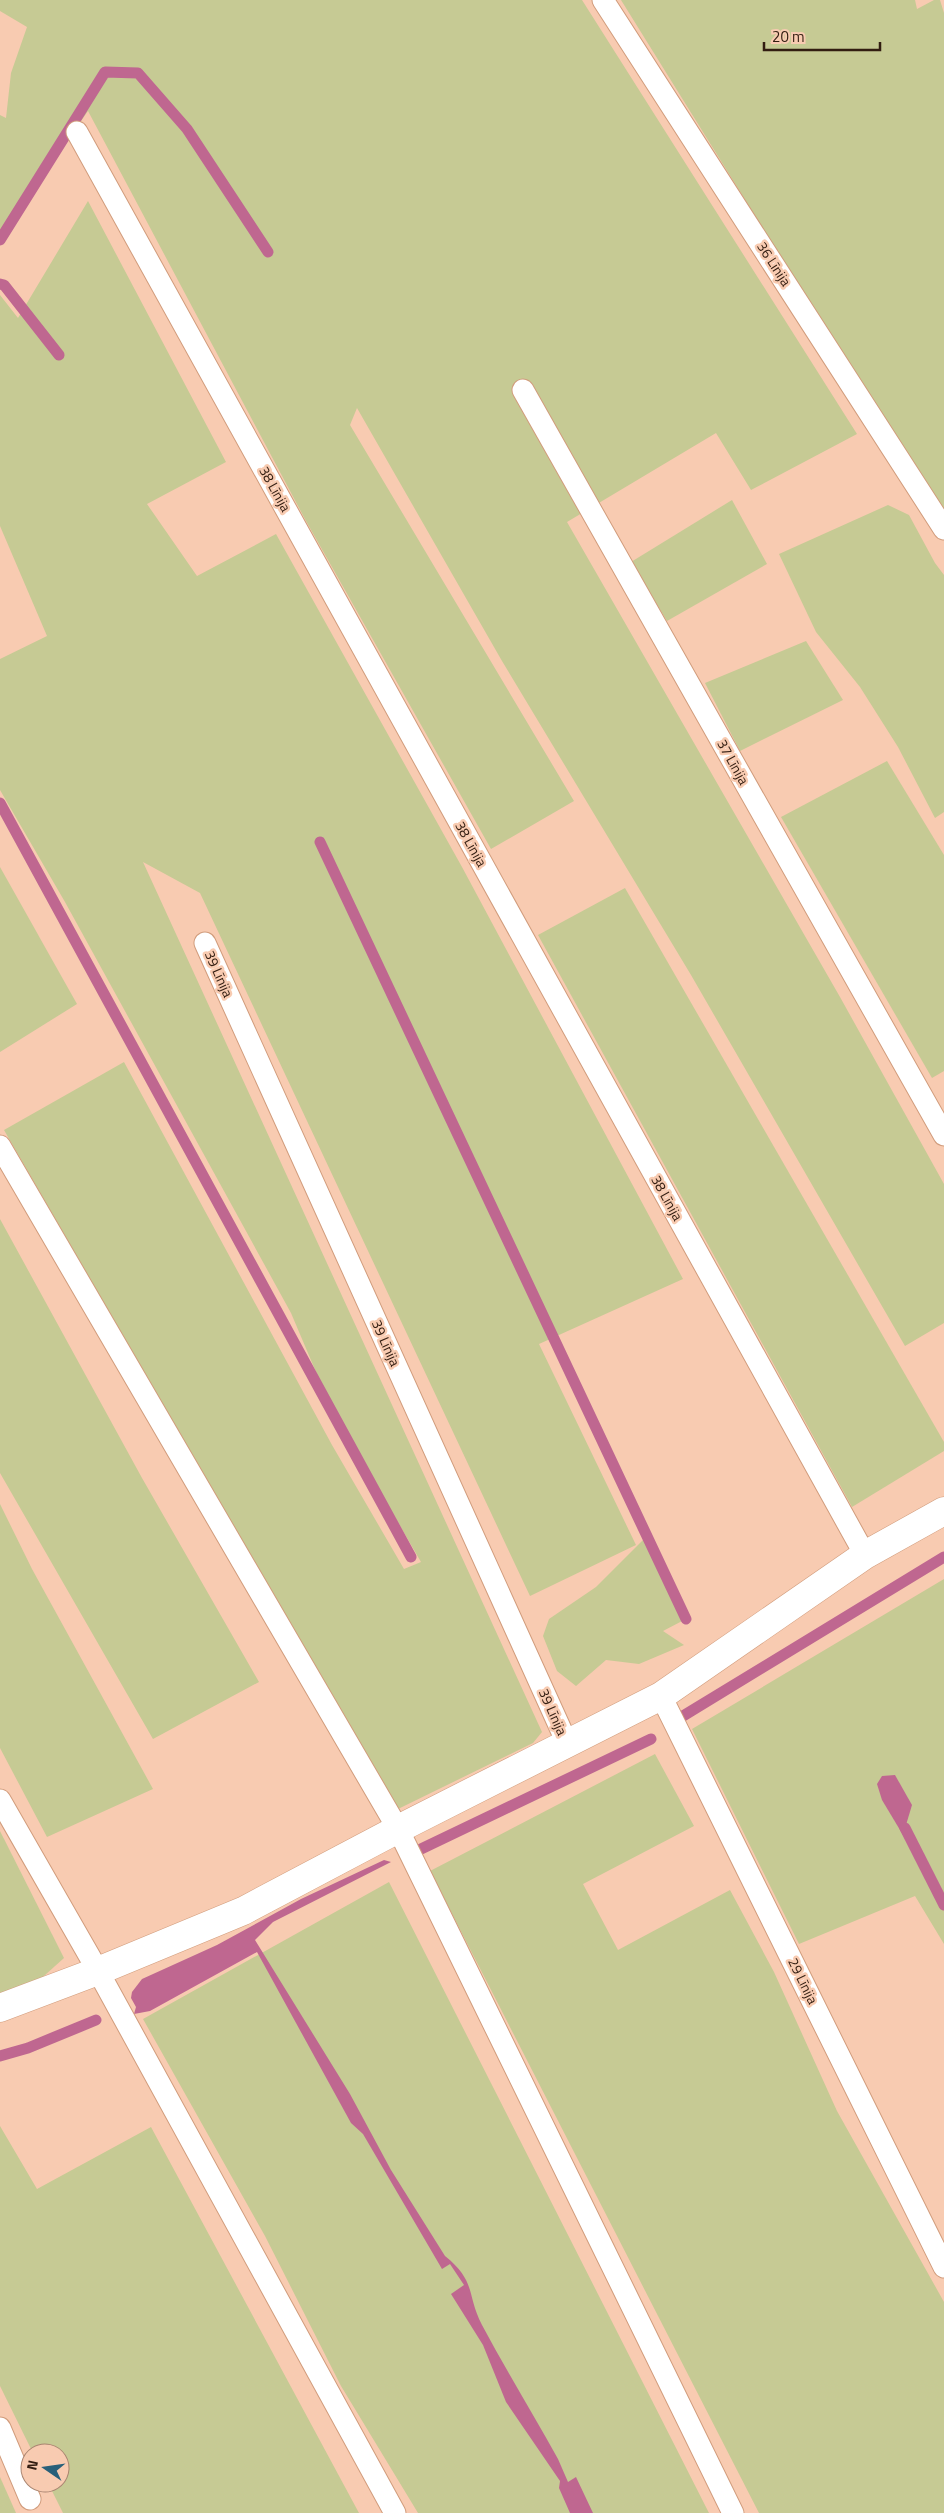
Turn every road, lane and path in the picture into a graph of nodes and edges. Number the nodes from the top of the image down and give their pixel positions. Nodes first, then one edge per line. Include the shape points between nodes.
1 (603, 0) edge
2 (77, 132) dead end
3 (523, 390) dead end
4 (944, 529) edge
5 (205, 944) dead end
6 (944, 1135) edge
7 (0, 1146) edge
8 (944, 1511) edge
9 (865, 1555) junction
10 (661, 1696) junction
11 (567, 1743) junction
12 (0, 1800) edge
13 (398, 1829) junction
14 (98, 1971) junction
15 (0, 2008) edge
16 (944, 2267) edge
17 (0, 2428) edge
18 (30, 2499) dead end
19 (395, 2513) edge
20 (733, 2513) edge

1 - 4 lane, 36 Līnija
2 - 9 lane, 38 Līnija
3 - 6 lane, 37 Līnija
5 - 11 lane, 39 Līnija
7 - 13 lane
8 - 9 street
9 - 10 street
10 - 11 street
10 - 16 lane, 29 Līnija
11 - 13 street
12 - 14 lane
13 - 14 street via 243,1911
13 - 20 lane
14 - 15 street
14 - 19 lane
17 - 18 lane

